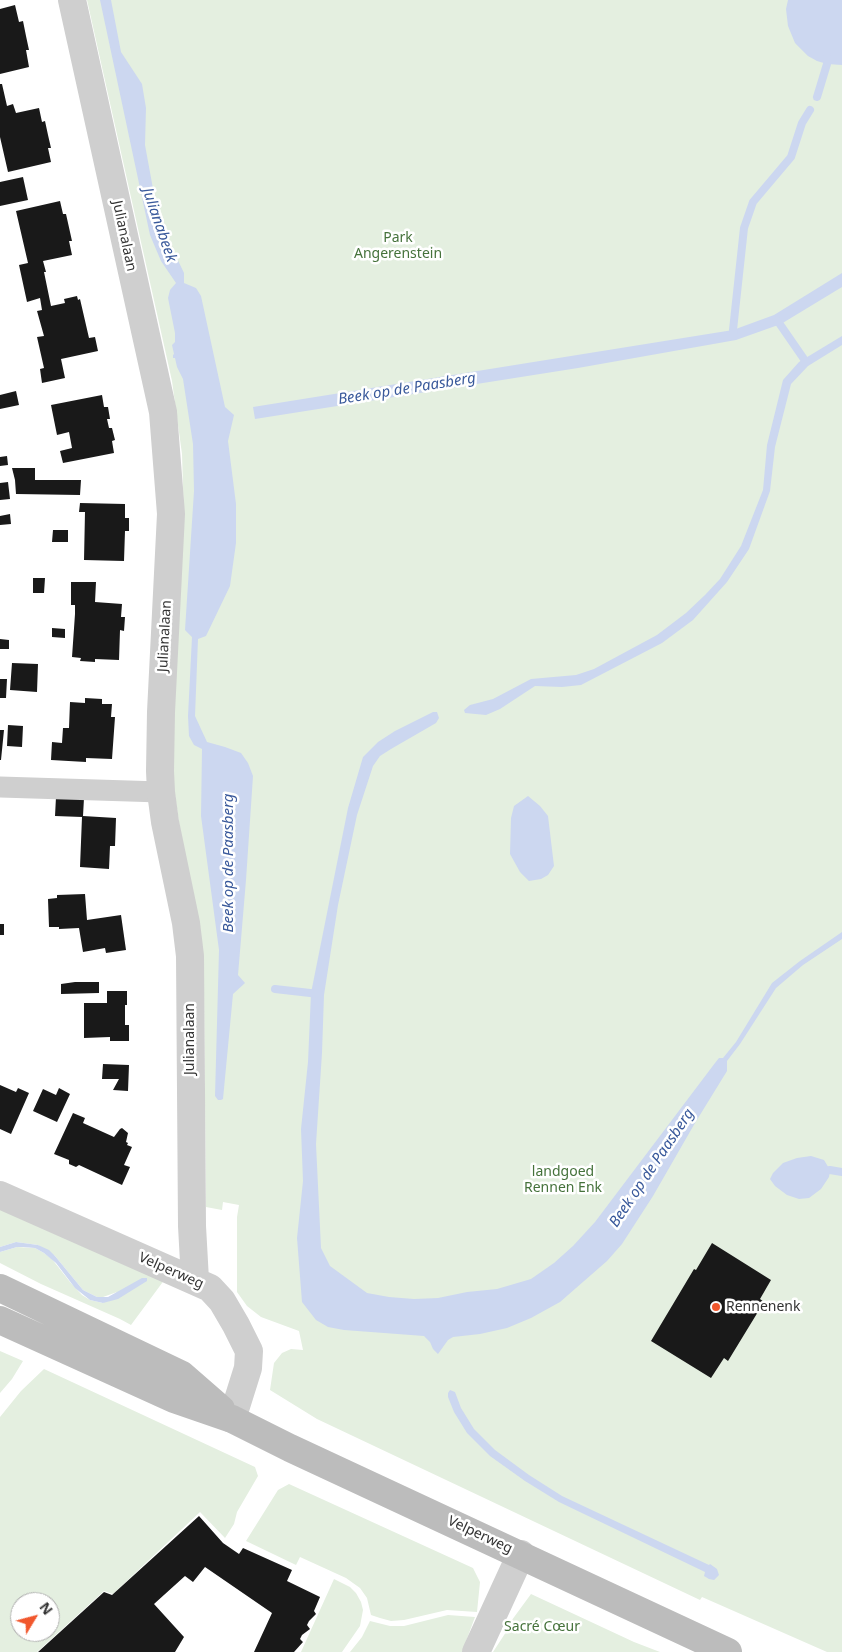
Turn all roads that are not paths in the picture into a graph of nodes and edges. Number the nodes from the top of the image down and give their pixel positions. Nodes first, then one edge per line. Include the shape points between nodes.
1 (72, 0) edge
2 (0, 787) edge
3 (161, 792) junction
4 (0, 1195) edge
5 (194, 1280) junction
6 (0, 1288) edge
7 (0, 1320) edge
8 (232, 1419) junction
9 (521, 1554) junction
10 (476, 1652) edge
11 (728, 1652) edge

1 - 3 street, Julianalaan via 163,412 171,514 161,712
2 - 3 street
3 - 5 street, Julianalaan via 190,956
4 - 5 street, Velperweg
5 - 8 street, Velperweg via 210,1288 222,1301 249,1351 248,1368
6 - 8 main road, Velperweg via 182,1375
7 - 8 main road, Velperweg via 174,1399
8 - 9 main road, Velperweg
9 - 10 street
9 - 11 main road, Velperweg

